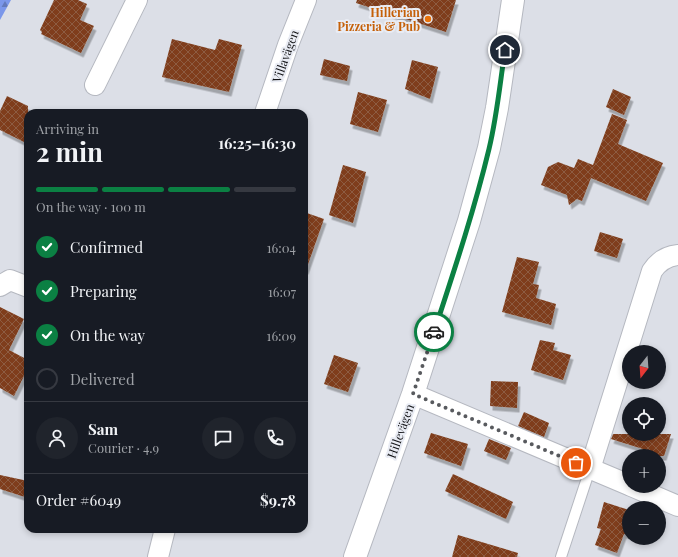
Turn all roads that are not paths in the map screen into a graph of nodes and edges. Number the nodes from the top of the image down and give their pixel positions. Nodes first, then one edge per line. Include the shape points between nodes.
1 (137, 0) edge
2 (306, 0) edge
3 (513, 0) edge
4 (95, 85) dead end
5 (266, 109) edge
6 (678, 255) edge
7 (5, 283) edge
8 (24, 286) edge
9 (413, 394) junction
10 (590, 469) junction
11 (622, 483) edge
12 (647, 493) edge
13 (678, 506) edge
14 (164, 533) edge
15 (158, 557) edge
16 (355, 557) edge
17 (561, 557) edge

1 - 4 street
2 - 5 street, Villavägen
3 - 9 street, Hillevägen via 489,148 469,221
6 - 10 street via 665,259 652,271
7 - 8 street
9 - 10 street
9 - 16 street, Hillevägen
10 - 11 street
10 - 17 lane
12 - 13 street
14 - 15 street

